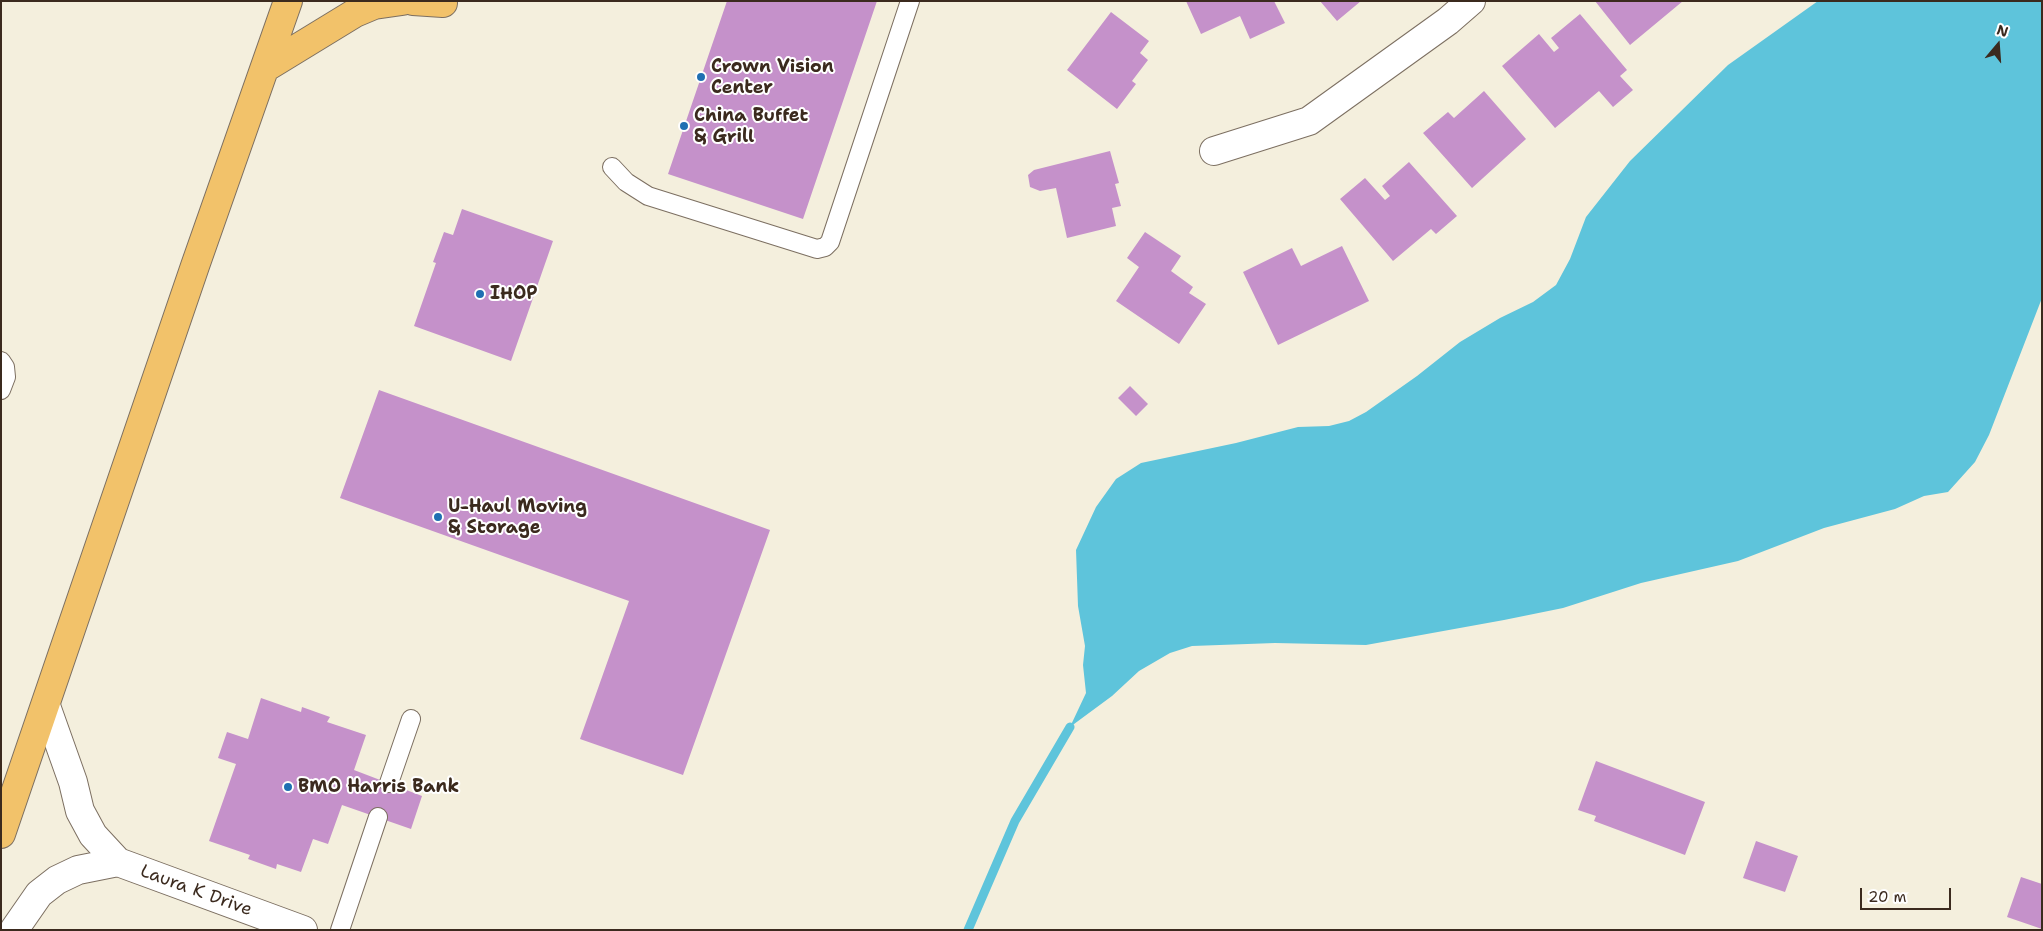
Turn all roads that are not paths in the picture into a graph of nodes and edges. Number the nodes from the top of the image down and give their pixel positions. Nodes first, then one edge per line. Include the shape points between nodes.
1 (288, 1) edge
2 (402, 1) edge
3 (413, 1) edge
4 (440, 1) edge
5 (910, 1) edge
6 (1471, 1) edge
7 (266, 68) junction
8 (1214, 150) dead end
9 (612, 167) dead end
10 (1, 361) edge
11 (1, 390) edge
12 (46, 706) junction
13 (411, 719) dead end
14 (389, 783) dead end
15 (378, 817) dead end
16 (2, 832) edge
17 (118, 862) junction
18 (14, 930) edge
19 (303, 930) edge
20 (340, 930) edge

1 - 7 main road
2 - 7 main road via 374,5 355,13
3 - 4 main road via 443,3
5 - 9 lane via 830,242 825,247 816,249 648,196 626,182
6 - 8 street via 1309,121
7 - 12 main road via 195,266
10 - 11 lane via 6,377
12 - 16 main road
12 - 17 street via 80,811 93,834
13 - 14 lane
15 - 20 lane
17 - 18 street via 78,870 58,880 39,894
17 - 19 street, Laura K Drive

